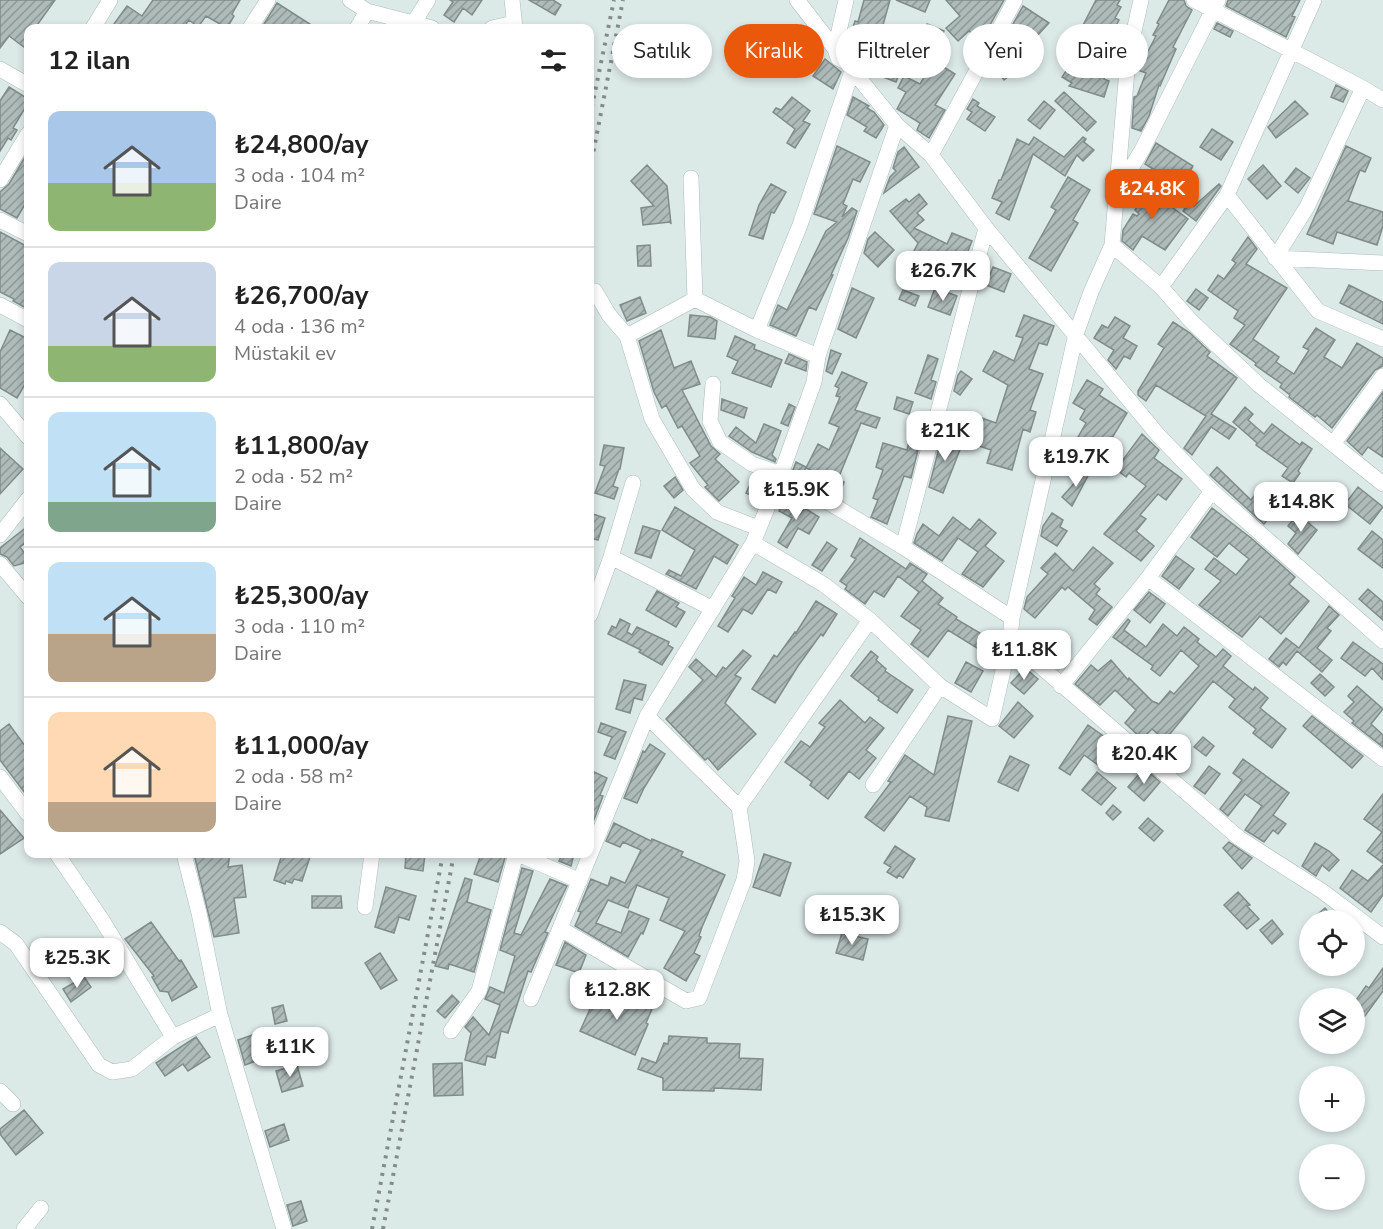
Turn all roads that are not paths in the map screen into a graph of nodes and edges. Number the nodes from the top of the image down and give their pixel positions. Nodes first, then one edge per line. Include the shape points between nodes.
1 (110, 0) edge
2 (268, 0) edge
3 (350, 0) edge
4 (428, 0) edge
5 (512, 0) edge
6 (797, 0) edge
7 (846, 0) edge
8 (1015, 0) edge
9 (1141, 0) edge
10 (1194, 0) edge
11 (1314, 0) edge
12 (1216, 5) edge
13 (367, 11) junction
14 (414, 22) junction
15 (95, 24) edge
16 (252, 24) edge
17 (359, 24) edge
18 (420, 24) edge
19 (515, 24) edge
20 (835, 49) junction
21 (1291, 51) junction
22 (836, 52) edge
23 (0, 69) edge
24 (849, 78) edge
25 (859, 78) edge
26 (24, 83) edge
27 (1363, 88) junction
28 (1383, 100) edge
29 (897, 125) junction
30 (24, 141) edge
31 (931, 155) junction
32 (691, 178) dead end
33 (0, 180) edge
34 (1116, 194) junction
35 (1227, 195) junction
36 (0, 219) edge
37 (986, 228) junction
38 (24, 232) edge
39 (1112, 245) junction
40 (1275, 258) junction
41 (1383, 263) edge
42 (1161, 287) junction
43 (595, 291) dead end
44 (695, 299) junction
45 (0, 305) edge
46 (24, 318) edge
47 (757, 330) junction
48 (1076, 334) junction
49 (627, 336) junction
50 (1383, 339) edge
51 (818, 356) junction
52 (1383, 376) edge
53 (712, 384) dead end
54 (0, 404) edge
55 (24, 432) edge
56 (1333, 444) junction
57 (781, 474) junction
58 (633, 483) dead end
59 (1383, 483) edge
60 (1212, 491) junction
61 (24, 503) edge
62 (756, 535) junction
63 (0, 536) edge
64 (903, 547) junction
65 (611, 557) junction
66 (0, 564) edge
67 (1148, 578) junction
68 (24, 592) edge
69 (594, 604) edge
70 (713, 609) junction
71 (1012, 618) junction
72 (870, 620) junction
73 (1380, 634) edge
74 (1010, 640) junction
75 (939, 686) junction
76 (1061, 686) junction
77 (647, 716) junction
78 (1383, 759) edge
79 (2, 784) edge
80 (873, 785) dead end
81 (739, 807) junction
82 (24, 809) edge
83 (594, 847) edge
84 (60, 858) edge
85 (185, 858) edge
86 (371, 858) edge
87 (516, 858) edge
88 (526, 858) edge
89 (589, 858) edge
90 (580, 881) junction
91 (365, 907) dead end
92 (561, 929) junction
93 (0, 932) edge
94 (1383, 937) edge
95 (531, 999) dead end
96 (220, 1015) junction
97 (451, 1031) dead end
98 (173, 1037) junction
99 (0, 1091) edge
100 (13, 1104) dead end
101 (41, 1208) dead end
102 (24, 1229) edge
103 (284, 1229) edge

1 - 15 street
2 - 16 street
3 - 13 street
4 - 14 street
5 - 19 street
6 - 20 street
7 - 20 street
8 - 31 street
9 - 34 street via 1128,58
10 - 12 street
11 - 21 street
12 - 21 street
12 - 34 street
13 - 14 street
13 - 17 street
14 - 18 street
20 - 22 street
21 - 27 street
21 - 35 street
23 - 26 street
24 - 47 street via 800,225
25 - 29 street
27 - 28 street
27 - 40 street via 1307,207
29 - 31 street
29 - 51 street
30 - 33 street
31 - 37 street
32 - 44 street
34 - 39 street
35 - 40 street
35 - 42 street
36 - 38 street
37 - 48 street
37 - 64 street
39 - 42 street
39 - 48 street
40 - 41 street
40 - 50 street via 1318,311
42 - 56 street via 1259,385
43 - 49 street
44 - 47 street
44 - 49 street
45 - 46 street
47 - 51 street
48 - 60 street via 1159,436
48 - 71 street
49 - 62 street via 652,419 693,489 717,512
51 - 57 street via 814,382
52 - 56 street
53 - 57 street via 710,421 720,442 752,464
54 - 55 street
56 - 59 street
57 - 62 street
57 - 64 street
58 - 65 street
60 - 67 street
60 - 73 street
61 - 63 street
62 - 70 street
62 - 72 street
64 - 71 street
65 - 69 street
65 - 70 street
66 - 68 street
67 - 76 street
67 - 78 street
70 - 77 street
71 - 74 street
72 - 75 street
72 - 81 street
74 - 75 street via 992,719
74 - 76 street
75 - 80 street
76 - 94 street via 1239,838 1322,891
77 - 81 street
77 - 83 street
79 - 82 street
81 - 92 street via 747,861 744,880 699,998 686,1000
84 - 98 street
85 - 96 street
86 - 91 street
87 - 97 street via 478,991
88 - 90 street
89 - 90 street
90 - 92 street
92 - 95 street
93 - 98 street via 16,944 99,1065 112,1072 132,1069
96 - 98 street
96 - 103 street
99 - 100 street
101 - 102 street

